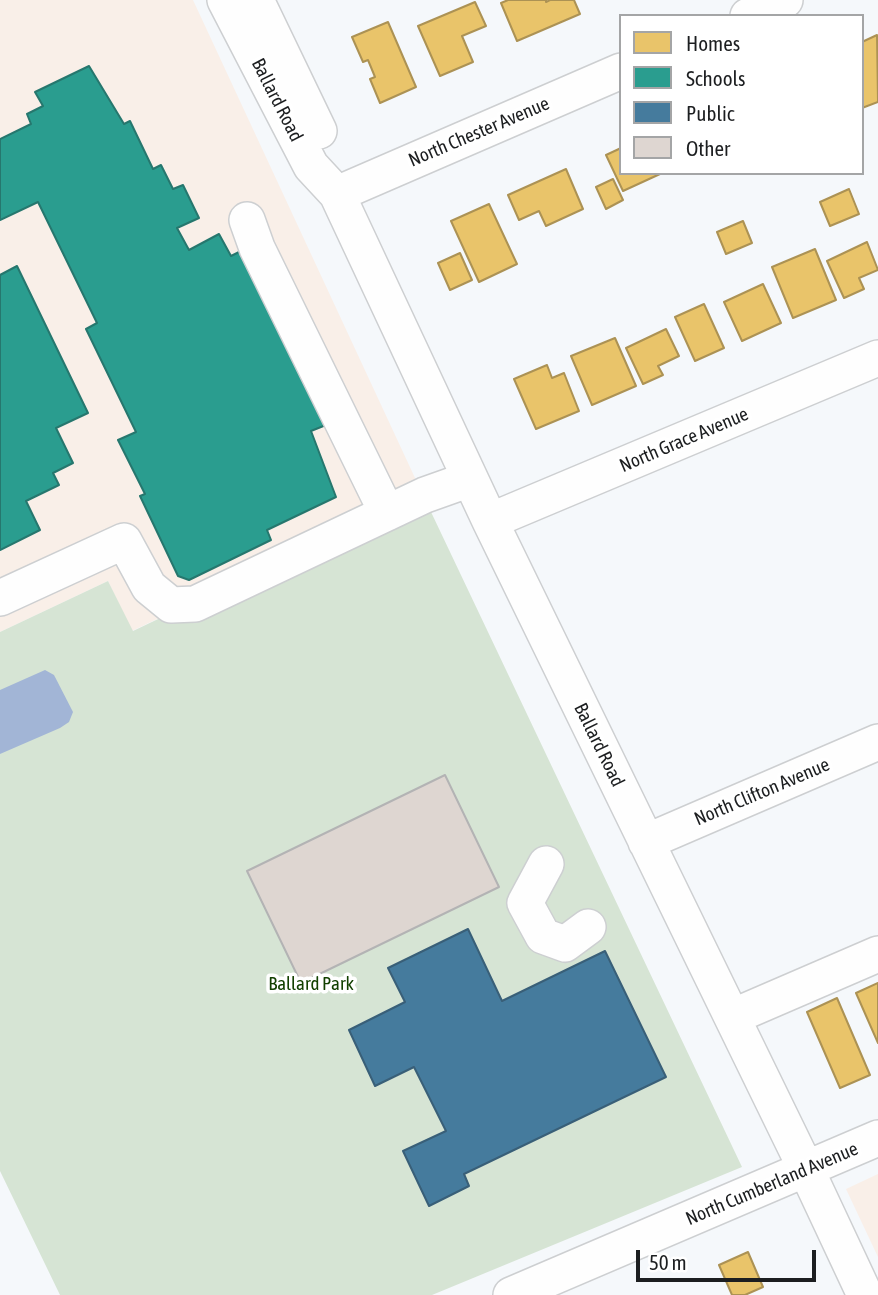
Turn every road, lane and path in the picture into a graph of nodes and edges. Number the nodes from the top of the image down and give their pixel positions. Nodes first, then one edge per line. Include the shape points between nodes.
1 (225, 0) edge
2 (256, 0) edge
3 (785, 0) edge
4 (753, 14) edge
5 (619, 72) edge
6 (337, 194) junction
7 (247, 220) dead end
8 (878, 358) edge
9 (470, 479) junction
10 (387, 513) junction
11 (490, 521) junction
12 (0, 598) edge
13 (878, 742) edge
14 (646, 842) junction
15 (546, 864) dead end
16 (588, 927) dead end
17 (878, 954) edge
18 (732, 1017) junction
19 (878, 1138) edge
20 (806, 1169) junction
21 (511, 1295) edge
22 (865, 1295) edge

1 - 6 street, Ballard Road via 311,166
2 - 6 street, Ballard Road via 332,156
3 - 4 street
5 - 6 street, North Chester Avenue
6 - 9 street, Ballard Road
7 - 10 street
8 - 11 street, North Grace Avenue
9 - 10 street
9 - 11 street, Ballard Road
10 - 12 street via 195,604 171,605 149,587 124,541
11 - 14 street, Ballard Road
13 - 14 street, North Clifton Avenue
14 - 18 street, Ballard Road
15 - 16 street via 525,903 543,936 565,944
17 - 18 street
18 - 20 street, Ballard Road
19 - 20 street, North Cumberland Avenue
20 - 21 street, North Cumberland Avenue
20 - 22 street, Ballard Road

